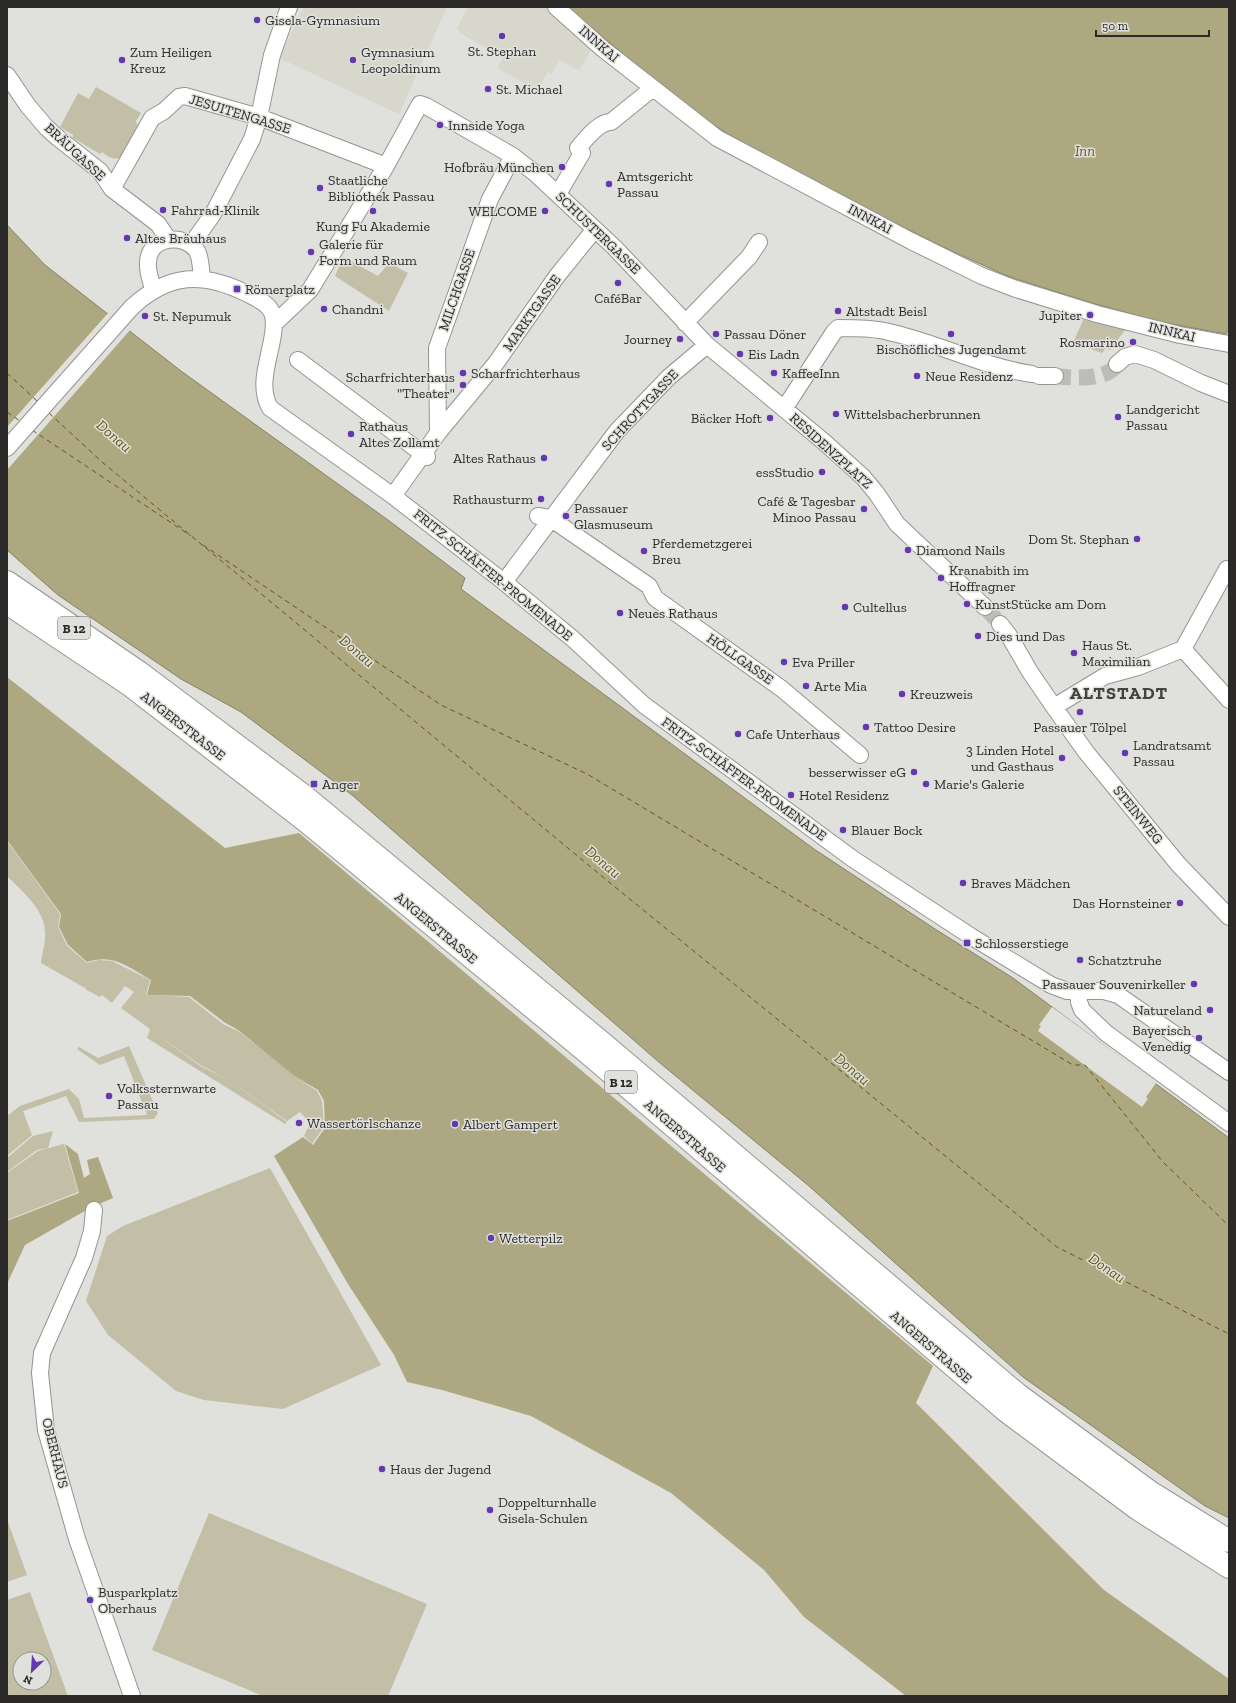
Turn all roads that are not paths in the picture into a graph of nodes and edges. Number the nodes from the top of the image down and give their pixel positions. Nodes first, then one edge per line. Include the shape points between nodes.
1 (289, 7) edge
2 (556, 7) edge
3 (7, 75) edge
4 (653, 88) junction
5 (259, 117) junction
6 (513, 156) junction
7 (386, 166) junction
8 (112, 189) junction
9 (558, 194) junction
10 (595, 229) junction
11 (168, 239) junction
12 (759, 242) dead end
13 (191, 245) junction
14 (202, 278) junction
15 (154, 289) junction
16 (686, 323) junction
17 (274, 324) junction
18 (1228, 344) edge
19 (707, 345) junction
20 (298, 360) dead end
21 (1118, 364) tunnel mouth
22 (1042, 375) tunnel mouth
23 (1229, 394) edge
24 (784, 409) junction
25 (438, 433) junction
26 (7, 448) edge
27 (425, 456) junction
28 (393, 496) junction
29 (544, 517) junction
30 (1229, 571) edge
31 (7, 582) edge
32 (504, 582) junction
33 (7, 603) edge
34 (986, 607) tunnel mouth
35 (1004, 629) tunnel mouth
36 (1183, 649) junction
37 (1229, 700) edge
38 (1054, 707) junction
39 (860, 755) dead end
40 (1229, 916) edge
41 (1078, 992) junction
42 (1229, 1072) edge
43 (1229, 1123) edge
44 (94, 1210) dead end
45 (1229, 1541) edge
46 (1229, 1568) edge
47 (132, 1696) edge

1 - 5 street via 272,55
2 - 4 street, INNKAI via 603,49
3 - 8 street, BRÄUGASSE via 46,127 100,171
4 - 9 street via 611,122 606,122 595,130 578,148 582,153
4 - 18 street, INNKAI via 717,138 982,276 1097,314
5 - 7 street, JESUITENGASSE
5 - 8 street, JESUITENGASSE via 185,96 179,97 152,118
5 - 13 street via 252,139 213,214
6 - 7 street, SCHUSTERGASSE via 420,104
6 - 9 street, SCHUSTERGASSE
6 - 25 street, MILCHGASSE via 490,199 437,348
7 - 17 street via 310,290
8 - 11 street, BRÄUGASSE via 158,224
9 - 10 street, SCHUSTERGASSE
10 - 16 street, SCHUSTERGASSE
10 - 25 street, MARKTGASSE via 557,276 496,363
11 - 13 street via 182,240
11 - 15 street via 151,252 148,261
12 - 16 street via 749,257
13 - 14 street via 198,252
14 - 15 street via 176,281
14 - 17 street via 237,289 268,305
15 - 26 street via 137,302
16 - 19 street, RESIDENZPLATZ
17 - 28 street, FRITZ-SCHÄFFER-PROMENADE via 264,391 270,408
19 - 24 street, RESIDENZPLATZ
19 - 29 street, SCHROTTGASSE via 669,377 617,431
20 - 27 street
21 - 23 street via 1125,357 1135,354
22 - 24 street, RESIDENZPLATZ via 1010,370 893,332 838,328
24 - 34 street, RESIDENZPLATZ via 863,477 897,524
25 - 27 street, MARKTGASSE
27 - 28 street, MARKTGASSE
28 - 32 street, FRITZ-SCHÄFFER-PROMENADE
29 - 32 street, SCHROTTGASSE
29 - 39 street, HÖLLGASSE via 649,586 655,598 782,689
30 - 36 street via 1227,569
31 - 45 main road, ANGERSTRASSE / B 12 via 140,673 304,796 601,1042 1017,1394 1150,1492
32 - 41 street, FRITZ-SCHÄFFER-PROMENADE via 572,639 644,705 852,859 1051,985
33 - 46 main road, ANGERSTRASSE / B 12 via 130,685 306,821 588,1053 1005,1410 1138,1509
35 - 38 street, STEINWEG
36 - 37 street
36 - 38 street via 1138,667 1105,676
38 - 40 street, STEINWEG via 1086,752 1178,864
41 - 42 street, FRITZ-SCHÄFFER-PROMENADE via 1104,991 1118,996
41 - 43 street via 1082,1010 1106,1033
44 - 47 street, OBERHAUS via 92,1231 84,1258 42,1354 40,1372 46,1430 77,1539

